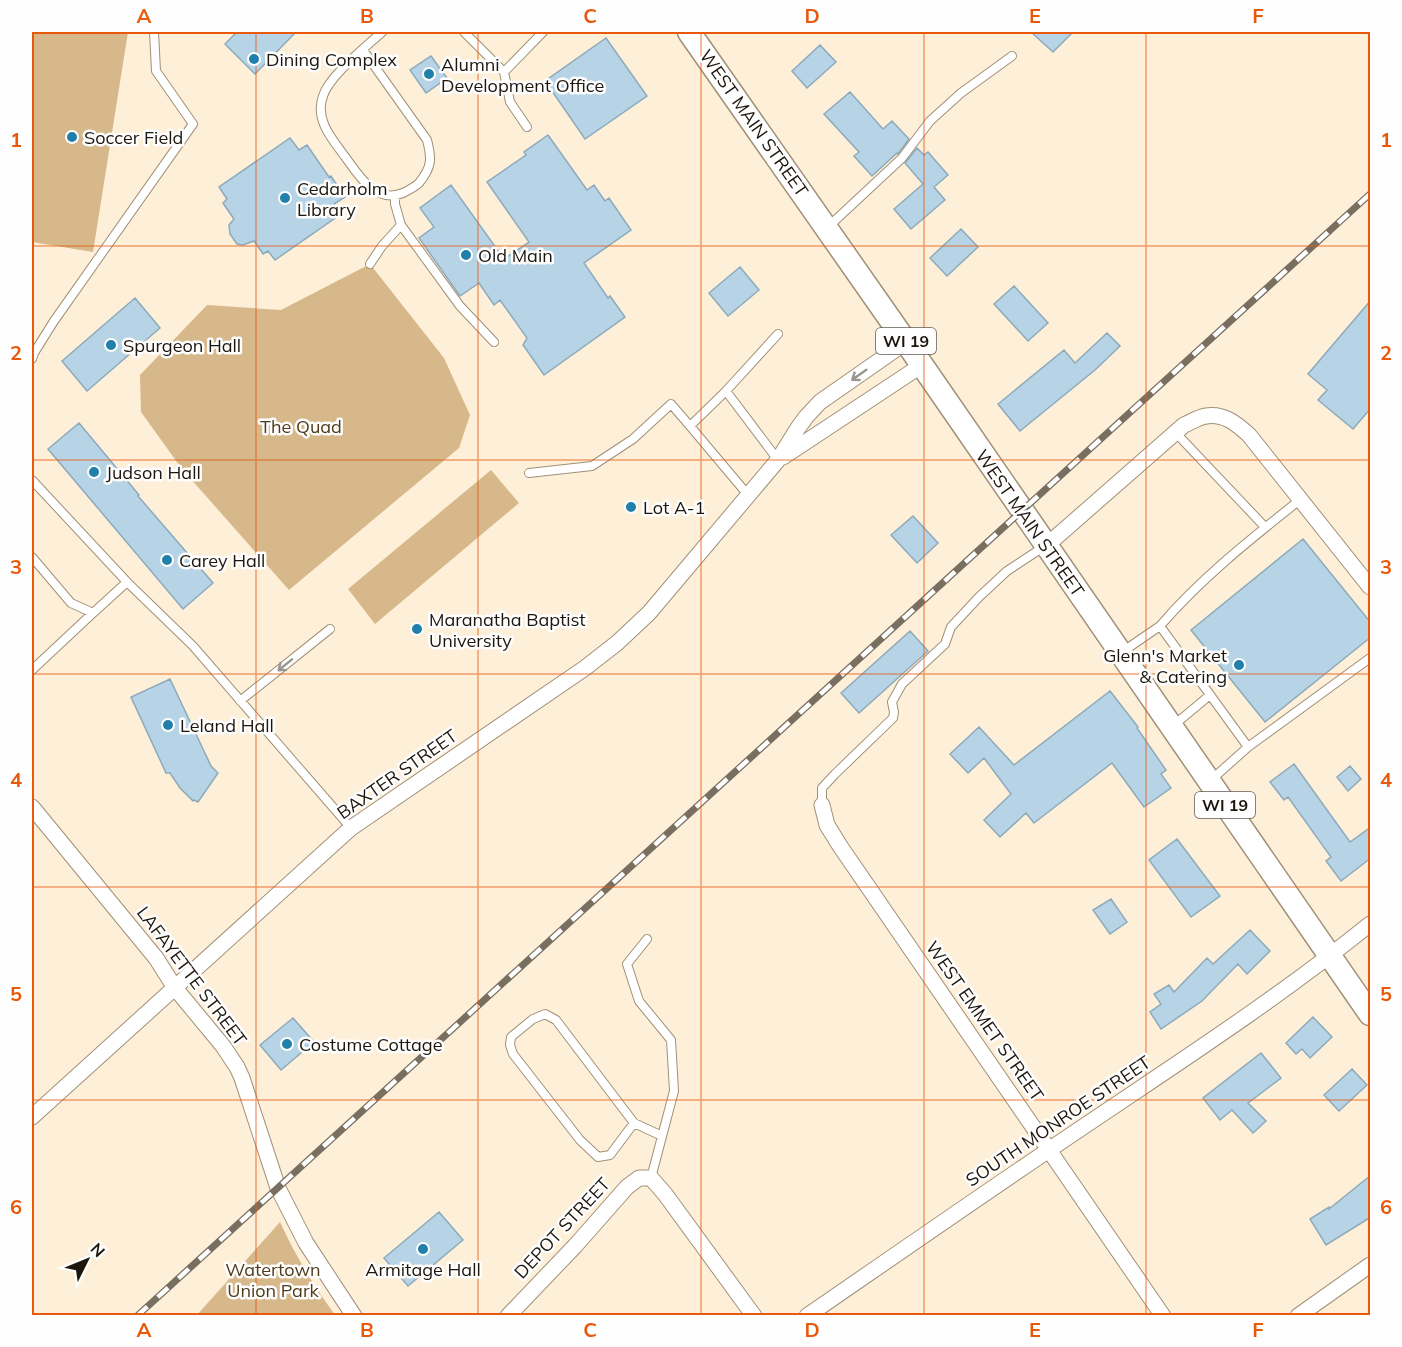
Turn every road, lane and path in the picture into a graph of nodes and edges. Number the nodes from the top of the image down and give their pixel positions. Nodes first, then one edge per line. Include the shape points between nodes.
1 (154, 32) edge
2 (382, 32) edge
3 (465, 32) edge
4 (543, 32) edge
5 (689, 32) edge
6 (363, 50) junction
7 (1012, 56) dead end
8 (504, 72) junction
9 (527, 127) dead end
10 (395, 196) junction
11 (401, 225) junction
12 (827, 228) junction
13 (370, 264) dead end
14 (778, 334) dead end
15 (494, 342) dead end
16 (906, 342) junction
17 (32, 359) edge
18 (921, 364) junction
19 (726, 391) junction
20 (690, 426) junction
21 (1176, 432) junction
22 (778, 460) junction
23 (529, 473) dead end
24 (32, 480) edge
25 (748, 495) junction
26 (1300, 499) junction
27 (1266, 527) junction
28 (1046, 546) junction
29 (32, 557) edge
30 (127, 582) junction
31 (1371, 587) edge
32 (93, 613) junction
33 (1160, 626) junction
34 (330, 629) dead end
35 (1120, 653) junction
36 (1371, 658) edge
37 (32, 670) edge
38 (1210, 695) junction
39 (240, 701) junction
40 (1171, 727) junction
41 (1248, 747) junction
42 (1209, 782) junction
43 (822, 805) joint
44 (32, 807) edge
45 (351, 828) junction
46 (1371, 924) edge
47 (647, 939) dead end
48 (1330, 956) junction
49 (175, 988) junction
50 (1371, 1014) edge
51 (32, 1117) edge
52 (634, 1123) junction
53 (662, 1136) junction
54 (1050, 1149) junction
55 (651, 1178) junction
56 (1371, 1265) edge
57 (354, 1316) edge
58 (508, 1316) edge
59 (754, 1316) edge
60 (807, 1316) edge
61 (1164, 1316) edge
62 (1298, 1316) edge

1 - 17 lane via 156,71 193,124 54,321
2 - 6 lane
3 - 8 lane
4 - 8 lane
5 - 12 main road, WEST MAIN STREET / WI 19
6 - 10 lane via 427,140 430,166 417,185
6 - 10 lane via 330,82 321,100 322,120 363,182
7 - 12 lane via 961,93 930,122 902,158
8 - 9 lane via 510,102
10 - 11 lane
11 - 13 lane
11 - 15 lane via 460,306
12 - 16 main road, WEST MAIN STREET / WI 19
14 - 19 lane
16 - 18 main road, WEST MAIN STREET / WI 19
16 -> 22 street, BAXTER STREET via 820,402
18 - 22 street, BAXTER STREET
18 - 28 main road, WEST MAIN STREET / WI 19
19 - 20 lane
19 - 22 lane
20 - 23 lane via 671,404 633,439 592,466
20 - 25 lane
21 - 26 street via 1206,416 1224,417 1236,423
21 - 27 lane
21 - 28 street
22 - 25 street, BAXTER STREET
24 - 30 lane
25 - 45 street, BAXTER STREET via 649,613 617,643
26 - 27 lane
26 - 31 street
27 - 33 lane
28 - 35 main road, WEST MAIN STREET / WI 19
28 - 43 lane via 1007,571 951,627 945,644 902,684 892,702 893,718 822,788
29 - 32 lane via 71,603
30 - 32 lane
30 - 39 lane via 193,646
32 - 37 lane
33 - 35 lane
33 - 38 lane
34 -> 39 lane
35 - 40 main road, WEST MAIN STREET / WI 19
36 - 41 lane
38 - 40 lane
38 - 41 lane
39 - 45 lane
40 - 42 main road, WEST MAIN STREET / WI 19
41 - 42 lane
42 - 48 main road, WEST MAIN STREET / WI 19
43 - 54 street, WEST EMMET STREET via 827,825 840,846
44 - 49 street, LAFAYETTE STREET via 156,958
45 - 49 street, BAXTER STREET
46 - 48 street, SOUTH MONROE STREET
47 - 53 lane via 627,964 639,1001 670,1040 674,1090
48 - 50 main road, WEST MAIN STREET / WI 19
48 - 54 street, SOUTH MONROE STREET
49 - 51 street, BAXTER STREET
49 - 57 street, LAFAYETTE STREET via 237,1067 278,1188 306,1242
52 - 52 lane via 556,1020 545,1014 511,1037 513,1054 580,1140 598,1157 610,1155
52 - 53 lane
53 - 55 lane
54 - 60 street, SOUTH MONROE STREET
54 - 61 street, WEST EMMET STREET
55 - 58 street, DEPOT STREET via 639,1178 627,1187
55 - 59 street
56 - 62 street

